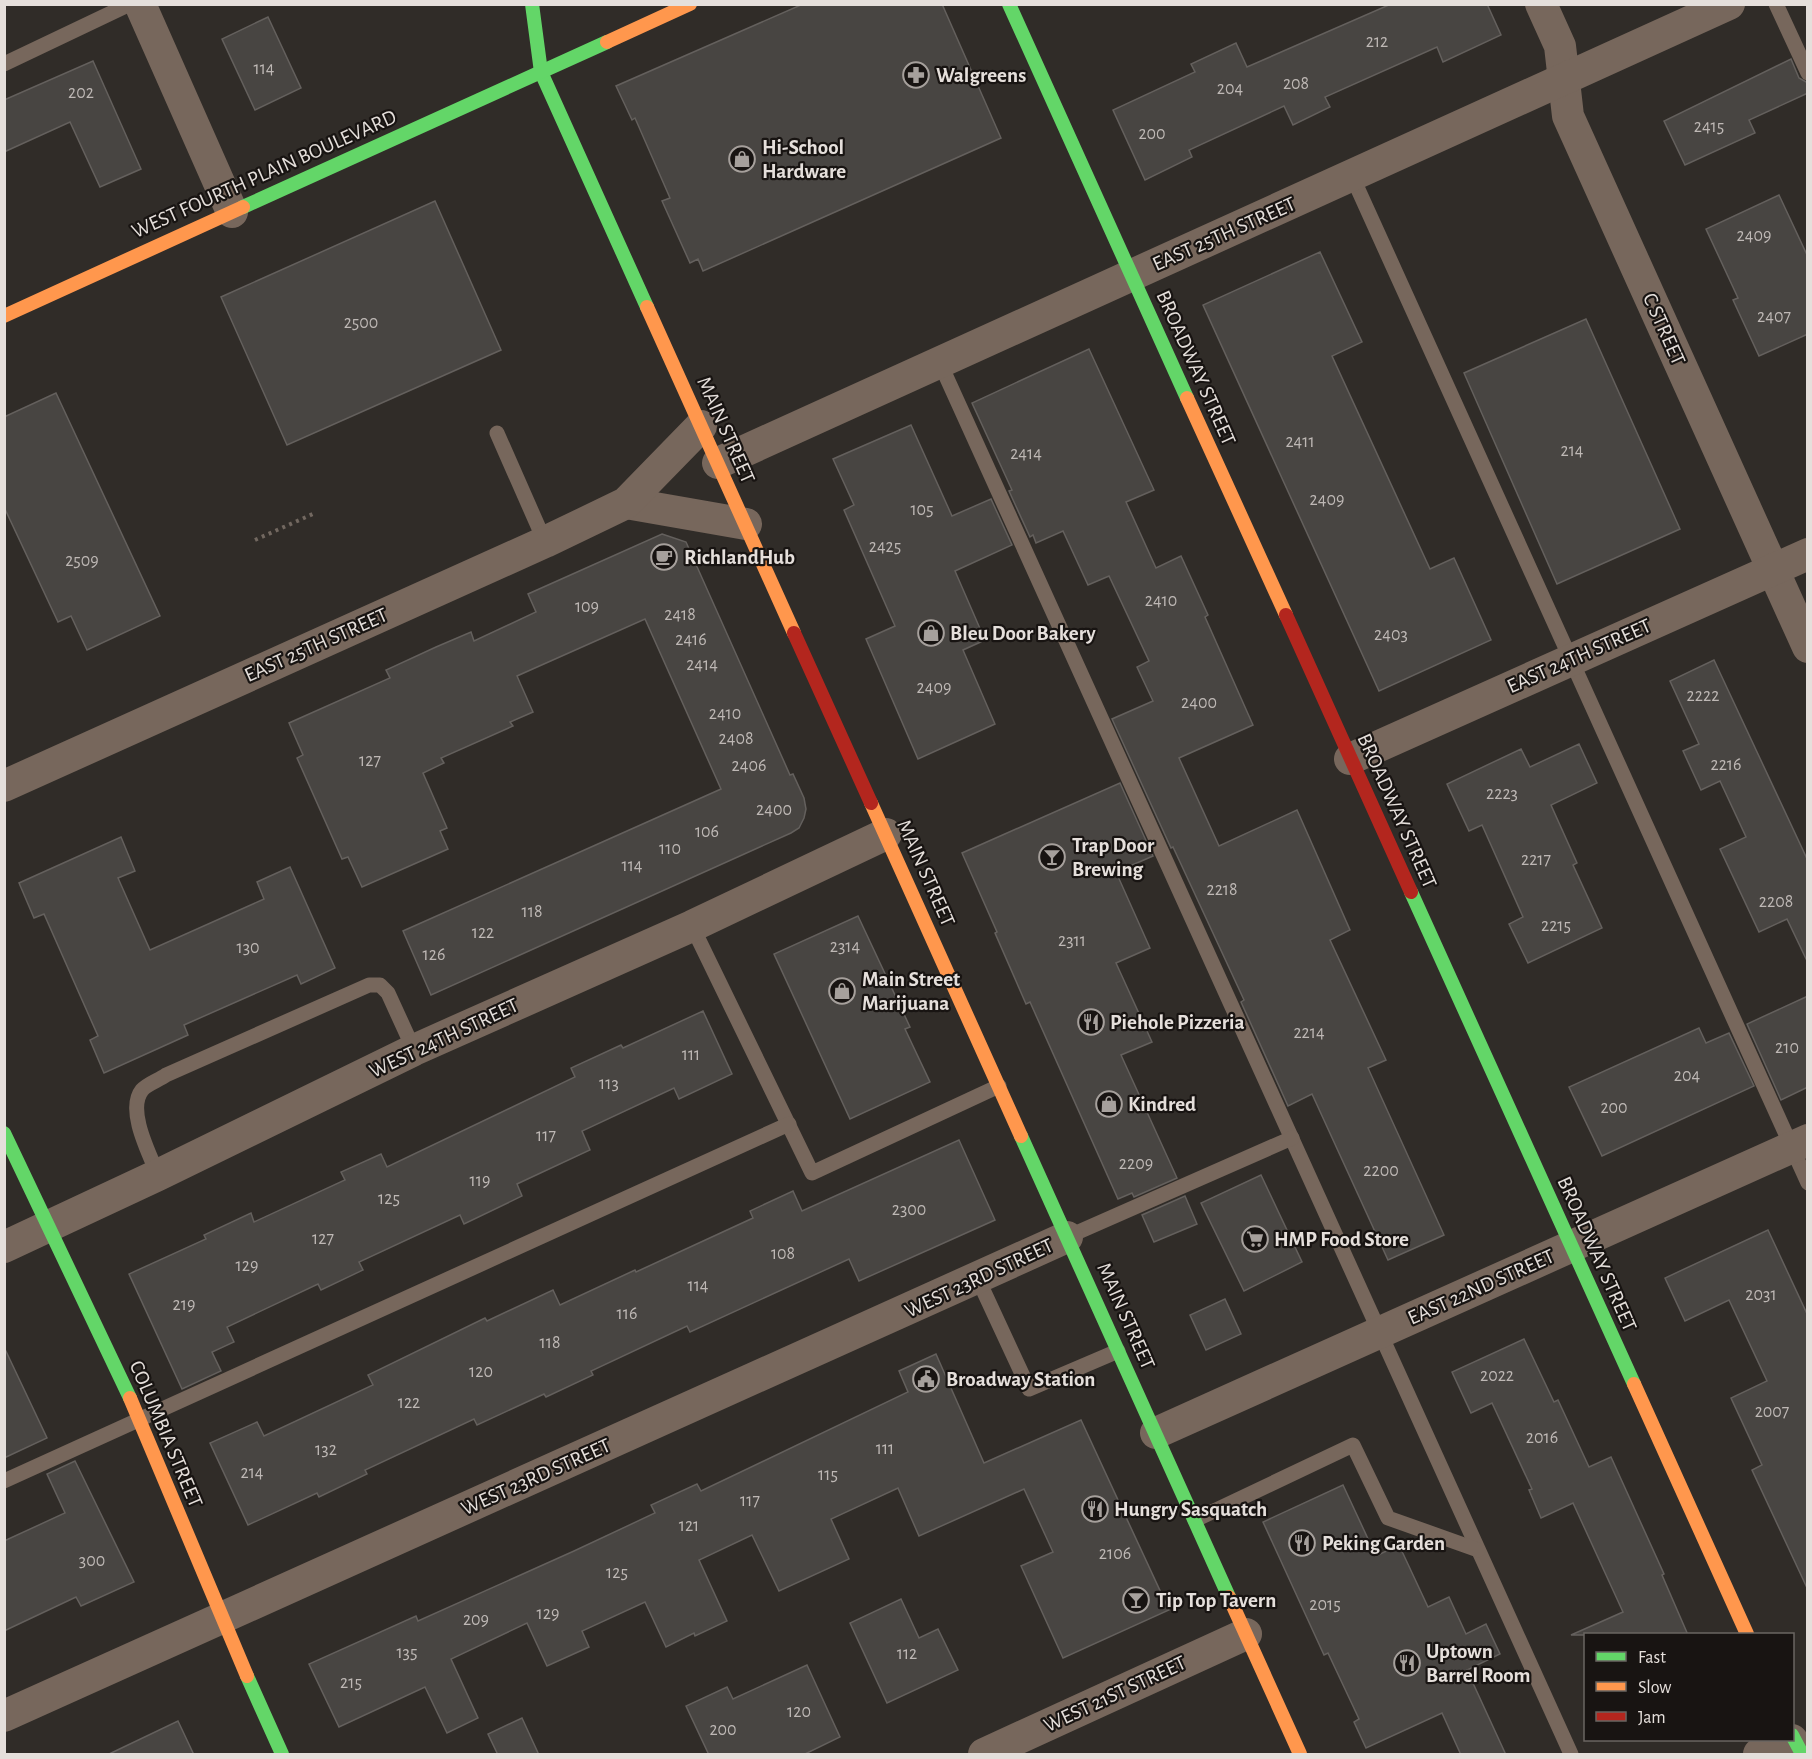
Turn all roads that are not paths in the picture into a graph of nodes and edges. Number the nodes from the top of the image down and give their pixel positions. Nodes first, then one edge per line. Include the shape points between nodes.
1 (130, 4) edge
2 (140, 4) edge
3 (532, 4) edge
4 (690, 4) edge
5 (1009, 4) edge
6 (1541, 4) edge
7 (1729, 4) edge
8 (1776, 4) edge
9 (4, 64) edge
10 (541, 72) junction
11 (1808, 73) edge
12 (1563, 79) junction
13 (1352, 176) junction
14 (232, 212) junction
15 (1131, 276) junction
16 (4, 315) edge
17 (940, 363) junction
18 (701, 426) junction
19 (497, 433) dead end
20 (718, 463) junction
21 (626, 502) junction
22 (746, 524) junction
23 (545, 542) junction
24 (1808, 554) edge
25 (1773, 570) junction
26 (1808, 647) edge
27 (1571, 660) junction
28 (1350, 759) junction
29 (4, 786) edge
30 (886, 834) junction
31 (692, 926) junction
32 (414, 1050) junction
33 (999, 1086) junction
34 (789, 1124) junction
35 (4, 1133) edge
36 (1292, 1138) junction
37 (1800, 1144) edge
38 (158, 1175) junction
39 (1808, 1183) edge
40 (49, 1227) junction
41 (1067, 1237) junction
42 (1571, 1246) junction
43 (4, 1247) edge
44 (978, 1279) junction
45 (1380, 1332) junction
46 (1118, 1351) junction
47 (139, 1418) junction
48 (1155, 1433) junction
49 (4, 1481) edge
50 (1194, 1520) junction
51 (1478, 1550) junction
52 (221, 1618) junction
53 (1746, 1633) edge
54 (1246, 1634) junction
55 (4, 1716) edge
56 (1797, 1740) edge
57 (1017, 1748) edge
58 (282, 1755) edge
59 (984, 1755) edge
60 (1300, 1755) edge
61 (1571, 1755) edge
62 (1759, 1755) edge

1 - 9 lane
2 - 14 street
3 - 10 main road, MAIN STREET
4 - 10 main road, WEST FOURTH PLAIN BOULEVARD
5 - 15 main road, BROADWAY STREET
6 - 12 street, C STREET via 1560,46
7 - 12 street, EAST 25TH STREET
8 - 11 lane
10 - 14 main road, WEST FOURTH PLAIN BOULEVARD
10 - 18 main road, MAIN STREET
12 - 13 street, EAST 25TH STREET
12 - 25 street, C STREET via 1568,116
13 - 15 street, EAST 25TH STREET
13 - 27 lane
14 - 16 main road, WEST FOURTH PLAIN BOULEVARD
15 - 17 street, EAST 25TH STREET
15 - 28 main road, BROADWAY STREET
17 - 20 street, EAST 25TH STREET
17 - 36 lane
18 - 20 main road, MAIN STREET
18 - 21 street, EAST 25TH STREET
19 - 23 lane
20 - 22 main road, MAIN STREET
21 - 22 street
21 - 23 street, EAST 25TH STREET
22 - 30 main road, MAIN STREET
23 - 29 street, EAST 25TH STREET
24 - 25 street, EAST 24TH STREET
25 - 26 street, C STREET
25 - 27 street, EAST 24TH STREET
27 - 28 street, EAST 24TH STREET
27 - 37 lane
28 - 42 main road, BROADWAY STREET
30 - 31 street, WEST 24TH STREET
30 - 33 main road, MAIN STREET
31 - 32 street, WEST 24TH STREET
31 - 34 lane
32 - 38 street, WEST 24TH STREET
32 - 38 lane via 388,993 380,986 369,985 166,1075 142,1089 136,1101 142,1138
33 - 34 lane via 812,1173
33 - 41 main road, MAIN STREET
34 - 47 lane
35 - 40 main road, COLUMBIA STREET
36 - 41 lane
36 - 45 lane
37 - 39 lane
37 - 42 street, EAST 22ND STREET
38 - 40 street, WEST 24TH STREET
40 - 43 street, WEST 24TH STREET
40 - 47 main road, COLUMBIA STREET
41 - 44 street, WEST 23RD STREET
41 - 46 main road, MAIN STREET
42 - 45 street, EAST 22ND STREET
42 - 53 main road, BROADWAY STREET
44 - 46 lane via 1029,1389
44 - 52 street, WEST 23RD STREET
45 - 48 street, EAST 22ND STREET
45 - 51 lane
46 - 48 main road, MAIN STREET
47 - 49 lane
47 - 52 main road, COLUMBIA STREET
48 - 50 main road, MAIN STREET
50 - 51 lane via 1353,1445 1388,1518
50 - 54 main road, MAIN STREET
51 - 61 lane
52 - 55 street, WEST 23RD STREET
52 - 58 main road, COLUMBIA STREET
54 - 57 street, WEST 21ST STREET
54 - 60 main road, MAIN STREET
56 - 62 street
57 - 59 street, WEST 21ST STREET

